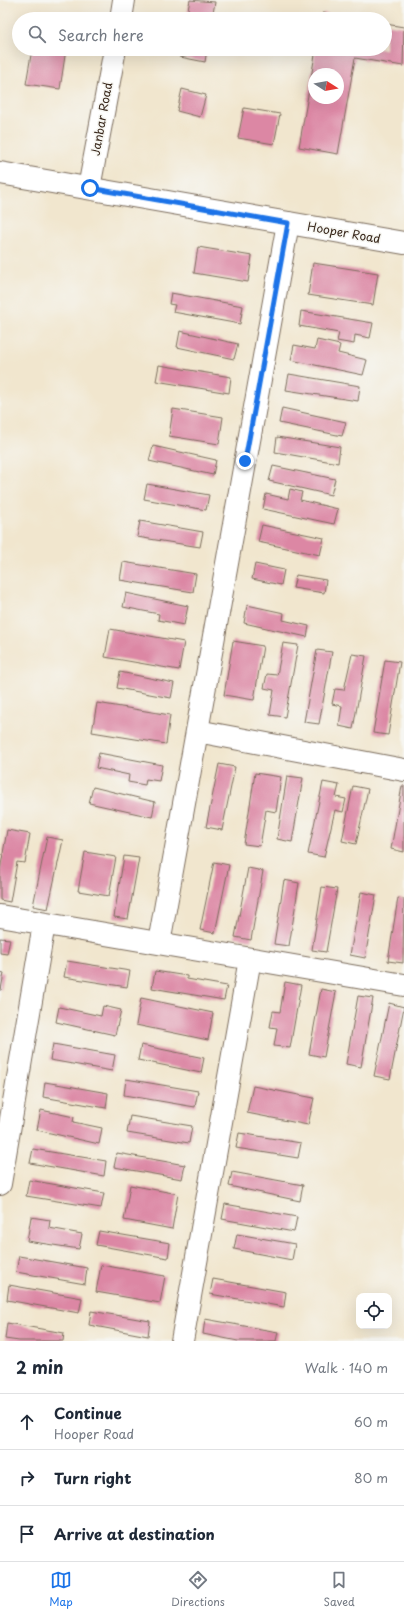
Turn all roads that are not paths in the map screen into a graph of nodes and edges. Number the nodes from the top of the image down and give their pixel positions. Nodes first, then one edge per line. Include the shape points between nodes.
1 (124, 0) edge
2 (122, 12) edge
3 (114, 56) edge
4 (0, 173) edge
5 (90, 188) junction
6 (288, 223) junction
7 (404, 243) edge
8 (197, 731) junction
9 (404, 770) edge
10 (0, 916) edge
11 (44, 924) junction
12 (159, 943) junction
13 (250, 959) junction
14 (404, 985) edge
15 (0, 1184) edge
16 (182, 1341) edge

1 - 2 street
3 - 5 street, Janbar Road
4 - 5 street, Hooper Road
5 - 6 street, Hooper Road
6 - 7 street, Hooper Road
6 - 8 street
8 - 9 street
8 - 12 street
10 - 11 street
11 - 12 street
11 - 15 street
12 - 13 street
13 - 14 street
13 - 16 street

